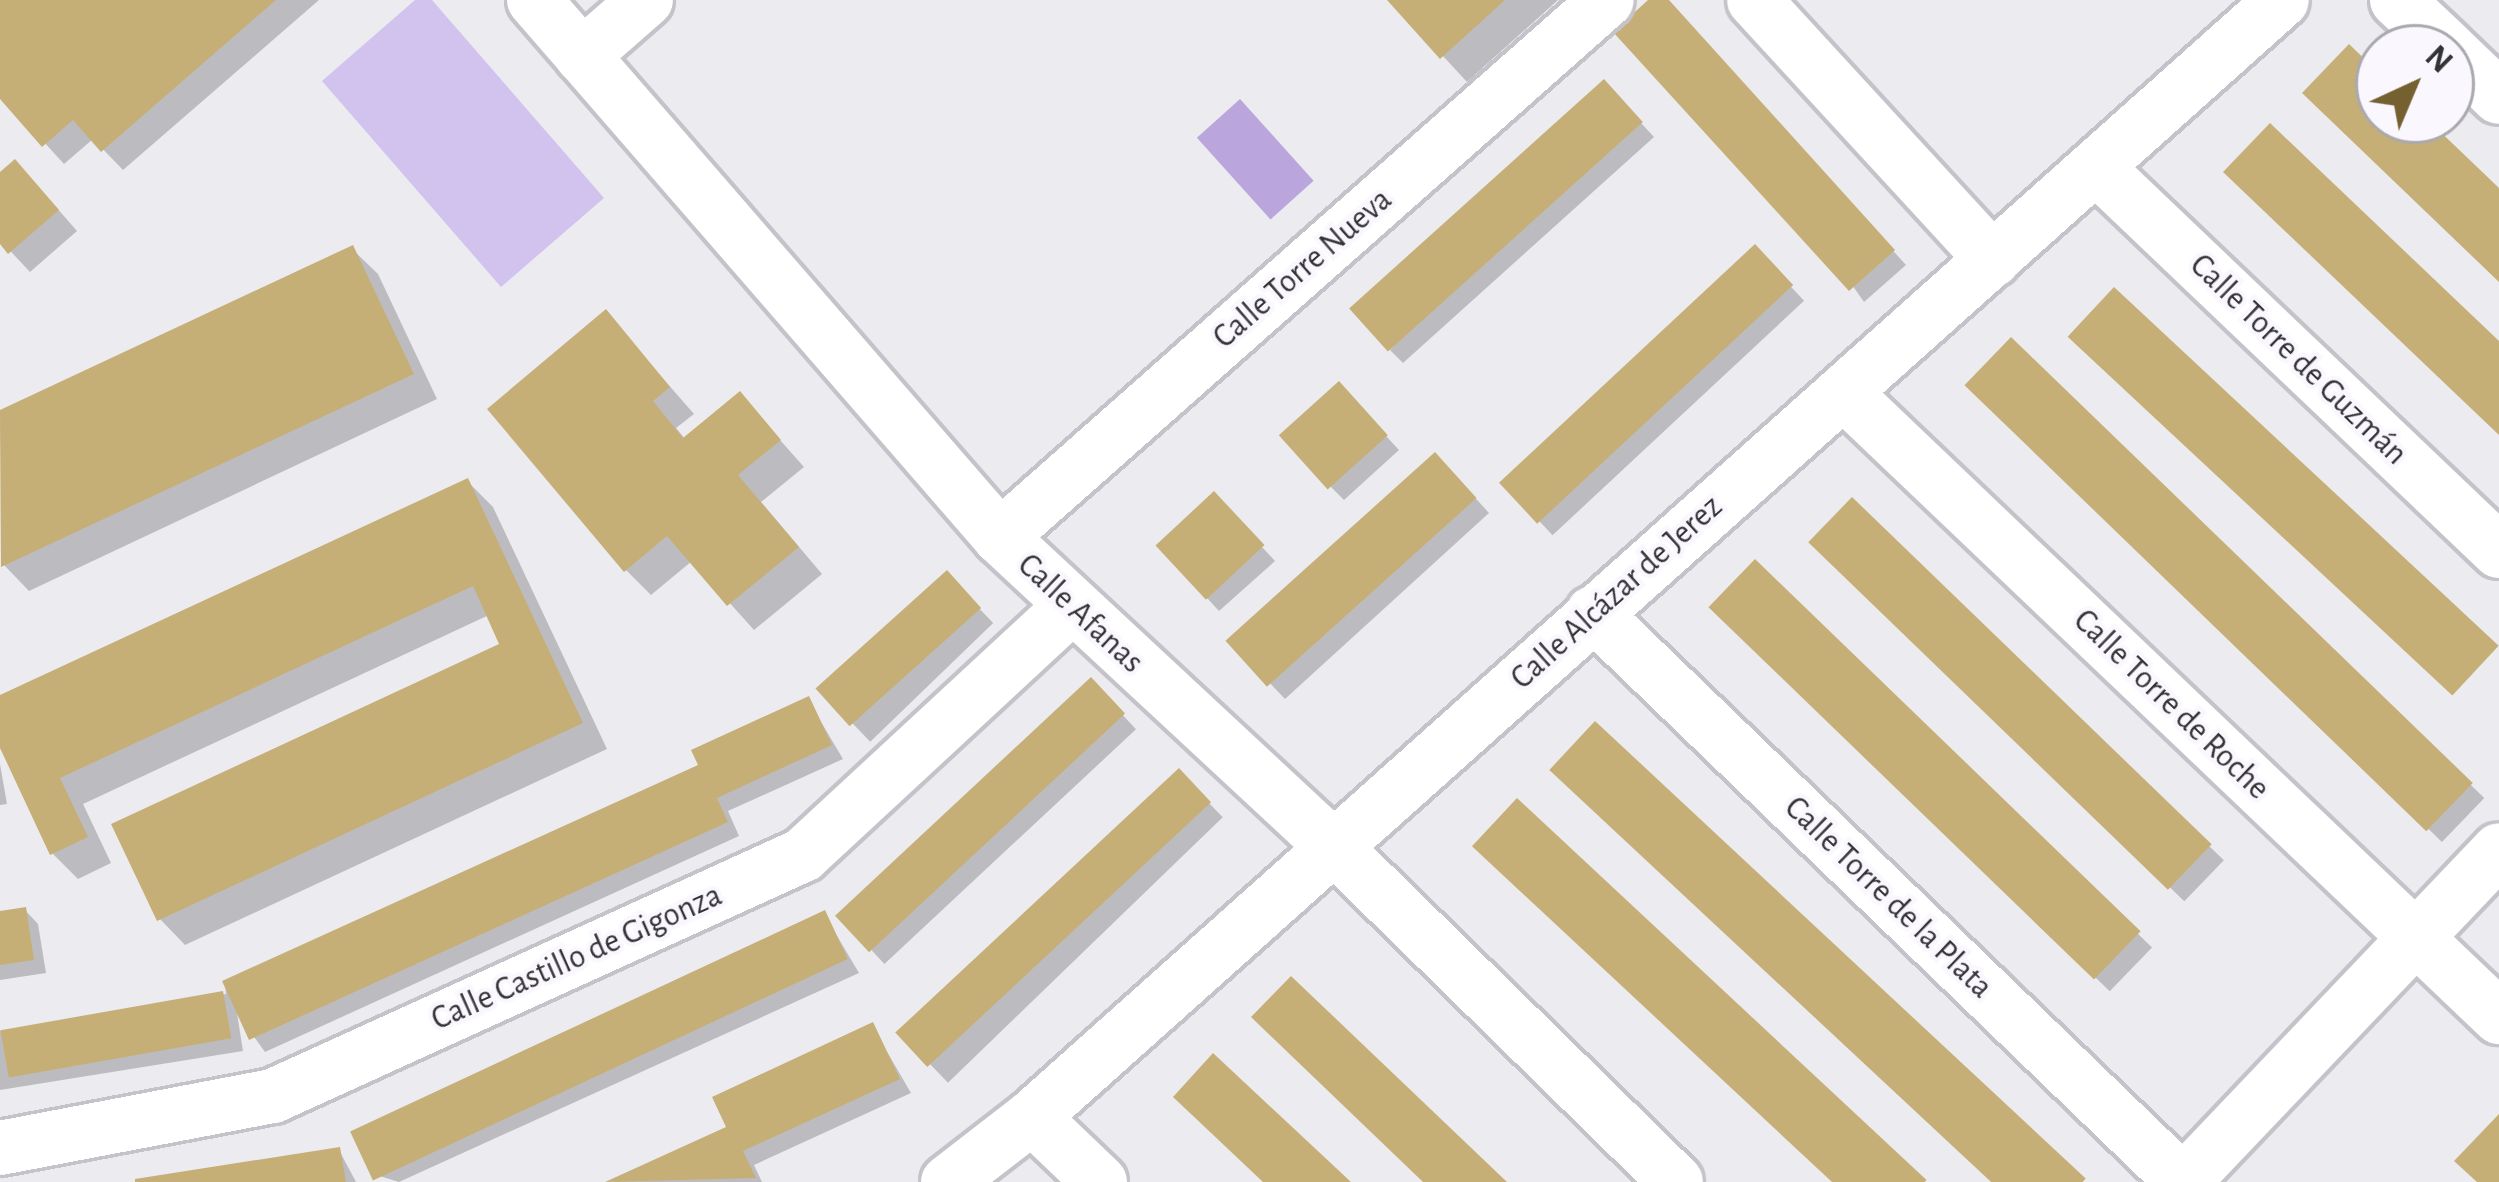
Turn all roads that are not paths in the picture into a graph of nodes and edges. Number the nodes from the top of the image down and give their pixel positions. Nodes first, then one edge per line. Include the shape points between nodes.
1 (534, 0) edge
2 (646, 0) edge
3 (1607, 0) edge
4 (1754, 0) edge
5 (2282, 0) edge
6 (2397, 0) edge
7 (2422, 24) edge
8 (582, 56) junction
9 (2475, 74) edge
10 (2499, 97) edge
11 (2098, 169) junction
12 (1993, 260) junction
13 (1844, 393) junction
14 (1000, 537) junction
15 (2499, 550) edge
16 (1070, 608) junction
17 (1593, 614) junction
18 (1333, 846) junction
19 (2499, 850) edge
20 (2416, 938) junction
21 (2499, 1018) edge
22 (1032, 1117) junction
23 (0, 1148) edge
24 (949, 1182) edge
25 (1100, 1182) edge
26 (1676, 1182) edge
27 (2183, 1182) edge

1 - 8 street, Calle Afanas
2 - 8 street
3 - 14 street, Calle Torre Nueva
4 - 12 street
5 - 11 street, Calle Alcázar de Jerez
6 - 7 street
8 - 14 street, Calle Afanas
9 - 10 street
11 - 12 street, Calle Alcázar de Jerez
11 - 15 street, Calle Torre de Guzmán
12 - 13 street, Calle Alcázar de Jerez
13 - 17 street, Calle Alcázar de Jerez
13 - 20 street, Calle Torre de Roche
14 - 16 street, Calle Afanas
16 - 18 street, Calle Afanas
16 - 23 street, Calle Castillo de Gigonza via 803,855 273,1096
17 - 18 street, Calle Alcázar de Jerez
17 - 27 street, Calle Torre de la Plata
18 - 22 street, Calle Alcázar de Jerez
18 - 26 street, Calle Afanas
19 - 20 street
20 - 21 street, Calle Torre de Roche
20 - 27 street
22 - 24 street, Calle Alcázar de Jerez
22 - 25 street

